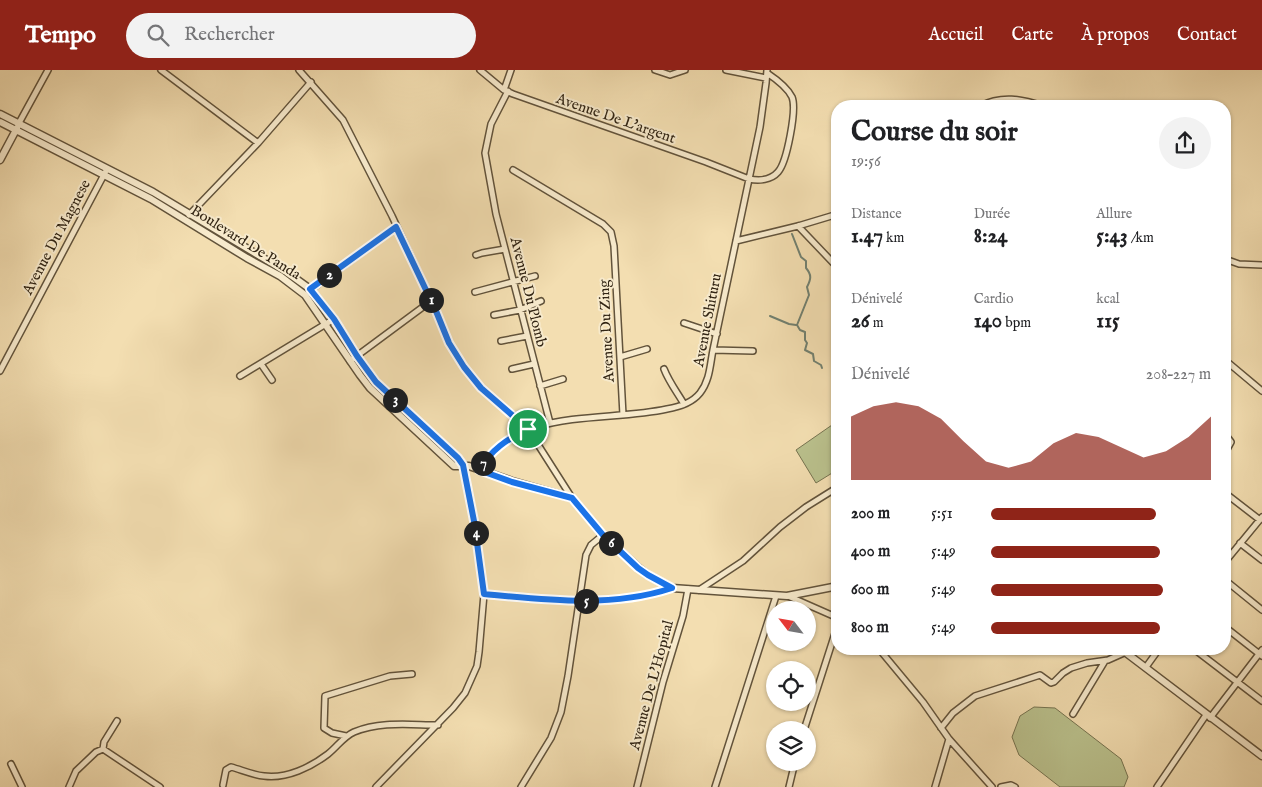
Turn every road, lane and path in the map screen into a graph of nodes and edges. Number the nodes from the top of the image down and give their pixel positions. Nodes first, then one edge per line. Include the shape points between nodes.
1 (48, 70) edge
2 (161, 70) edge
3 (299, 70) edge
4 (480, 70) edge
5 (511, 70) edge
6 (655, 70) edge
7 (684, 70) edge
8 (726, 70) edge
9 (767, 74) edge
10 (311, 82) junction
11 (506, 91) junction
12 (1001, 100) edge
13 (1023, 100) edge
14 (0, 114) edge
15 (0, 122) edge
16 (19, 123) junction
17 (16, 130) junction
18 (258, 144) junction
19 (0, 160) edge
20 (513, 170) dead end
21 (105, 172) junction
22 (749, 179) junction
23 (831, 216) edge
24 (188, 217) junction
25 (798, 226) junction
26 (396, 227) junction
27 (736, 241) junction
28 (505, 249) junction
29 (476, 256) dead end
30 (831, 261) edge
31 (1231, 261) edge
32 (1262, 265) edge
33 (535, 276) dead end
34 (514, 282) junction
35 (310, 289) junction
36 (475, 292) dead end
37 (305, 295) junction
38 (431, 301) junction
39 (541, 302) dead end
40 (520, 310) junction
41 (494, 314) dead end
42 (334, 319) junction
43 (324, 323) junction
44 (684, 323) dead end
45 (717, 334) junction
46 (527, 336) junction
47 (501, 342) dead end
48 (647, 349) dead end
49 (713, 350) junction
50 (753, 351) dead end
51 (357, 356) junction
52 (620, 357) junction
53 (350, 361) junction
54 (261, 364) junction
55 (534, 364) junction
56 (1231, 365) edge
57 (512, 369) dead end
58 (664, 369) dead end
59 (0, 371) edge
60 (240, 376) dead end
61 (563, 379) dead end
62 (272, 380) dead end
63 (540, 386) junction
64 (1262, 391) edge
65 (684, 404) junction
66 (623, 415) junction
67 (412, 416) junction
68 (406, 422) junction
69 (550, 423) junction
70 (528, 429) junction
71 (436, 439) junction
72 (431, 445) junction
73 (463, 465) junction
74 (479, 470) junction
75 (831, 491) edge
76 (1231, 497) edge
77 (572, 498) junction
78 (1261, 519) edge
79 (603, 535) junction
80 (1240, 543) junction
81 (1231, 554) edge
82 (1262, 560) edge
83 (1231, 585) edge
84 (831, 587) edge
85 (672, 588) junction
86 (688, 589) junction
87 (698, 590) junction
88 (484, 594) junction
89 (776, 596) junction
90 (788, 596) junction
91 (580, 601) junction
92 (1262, 610) edge
93 (831, 615) edge
94 (1231, 631) edge
95 (831, 646) edge
96 (1261, 653) edge
97 (884, 655) edge
98 (1115, 655) edge
99 (1131, 655) edge
100 (1154, 655) edge
101 (1202, 655) edge
102 (1105, 661) junction
103 (1146, 666) junction
104 (412, 674) dead end
105 (1237, 682) junction
106 (1262, 700) edge
107 (1073, 714) dead end
108 (1208, 716) junction
109 (807, 721) edge
110 (116, 722) dead end
111 (438, 725) junction
112 (941, 728) junction
113 (346, 736) junction
114 (949, 739) junction
115 (102, 749) junction
116 (1262, 756) edge
117 (11, 764) dead end
118 (793, 771) edge
119 (223, 785) dead end
120 (638, 785) edge
121 (22, 787) edge
122 (69, 787) edge
123 (160, 787) edge
124 (376, 787) edge
125 (521, 787) edge
126 (644, 787) edge
127 (715, 787) edge
128 (789, 787) edge
129 (935, 787) edge
130 (992, 787) edge
131 (1001, 787) edge
132 (1015, 787) edge
133 (1157, 787) edge

1 - 16 street
2 - 18 street
3 - 10 street
4 - 11 street, Avenue De L'argent
5 - 11 street, Avenue Du Plomb
6 - 7 street via 670,75
8 - 9 street
9 - 22 street, Avenue Shituru
9 - 22 street via 780,82 791,95 793,122 780,169 770,177
10 - 18 street
10 - 26 street via 343,120
11 - 22 street, Avenue De L'argent
11 - 28 street, Avenue Du Plomb via 485,146
12 - 13 street
14 - 16 street, Boulevard De Panda
15 - 17 street, Boulevard De Panda
16 - 17 street
16 - 21 street, Boulevard De Panda
17 - 19 street
17 - 21 street, Boulevard De Panda
18 - 24 street
20 - 52 street, Avenue Du Zing via 611,232
21 - 24 street, Boulevard De Panda
21 - 59 street, Avenue Du Magnese
22 - 27 street, Avenue Shituru
23 - 25 street
24 - 35 street, Boulevard De Panda
24 - 37 street, Boulevard De Panda
25 - 27 street
25 - 30 street
26 - 35 street
26 - 38 street
27 - 45 street, Avenue Shituru
28 - 29 street
28 - 34 street, Avenue Du Plomb
31 - 32 street
33 - 34 street
34 - 36 street
34 - 40 street, Avenue Du Plomb
35 - 37 street
35 - 42 street, Boulevard De Panda
37 - 43 street, Boulevard De Panda
38 - 51 street
38 - 70 street via 449,343 464,367 481,388
39 - 40 street
40 - 41 street
40 - 46 street, Avenue Du Plomb
42 - 43 street
42 - 51 street, Boulevard De Panda
43 - 53 street, Boulevard De Panda
43 - 54 street
44 - 45 street
45 - 49 street, Avenue Shituru
46 - 47 street
46 - 55 street, Avenue Du Plomb
48 - 52 street
49 - 50 street
49 - 65 street, Avenue Shituru via 706,384 696,398
51 - 53 street
51 - 67 street, Boulevard De Panda via 376,382
52 - 66 street, Avenue Du Zing
53 - 68 street, Boulevard De Panda via 370,388
54 - 60 street
54 - 62 street
55 - 57 street
55 - 63 street, Avenue Du Plomb
56 - 64 street
58 - 65 street
61 - 63 street
63 - 69 street, Avenue Du Plomb
65 - 66 street, Avenue Shituru
66 - 69 street, Avenue Shituru
67 - 68 street
67 - 71 street, Boulevard De Panda
68 - 72 street, Boulevard De Panda
69 - 70 street, Avenue Shituru
70 - 74 street, Avenue Shituru via 501,444
70 - 77 street
71 - 72 street
71 - 73 street, Boulevard De Panda
72 - 73 street, Boulevard De Panda via 454,466
73 - 74 street, Boulevard De Panda
73 - 88 street
74 - 77 street, Boulevard De Panda
75 - 87 street via 780,527 743,561
76 - 78 street
77 - 79 street
78 - 80 street
79 - 85 street via 648,575
79 - 91 street via 587,551
80 - 81 street
80 - 82 street
83 - 92 street
84 - 90 street
85 - 86 street
85 - 91 street via 638,597
86 - 87 street
86 - 120 street, Avenue De L'Hopital
87 - 89 street
88 - 91 street
88 - 111 street via 477,666 465,693
89 - 90 street
89 - 127 street
90 - 93 street
91 - 125 street via 558,722
94 - 96 street
95 - 109 street
96 - 105 street
97 - 112 street
98 - 102 street
99 - 103 street
100 - 103 street
101 - 105 street
102 - 107 street
102 - 112 street via 1068,669 1054,682 1040,675 979,694 965,703
103 - 108 street
104 - 113 street via 390,676 325,696 324,728
105 - 106 street
105 - 108 street
108 - 116 street
108 - 133 street
110 - 115 street
111 - 113 street via 371,726
111 - 124 street
112 - 114 street
113 - 119 street via 322,758 292,773 264,776 231,767 226,770
114 - 129 street
114 - 130 street
115 - 122 street via 76,771
115 - 123 street
117 - 121 street
118 - 128 street
120 - 126 street
131 - 132 street

